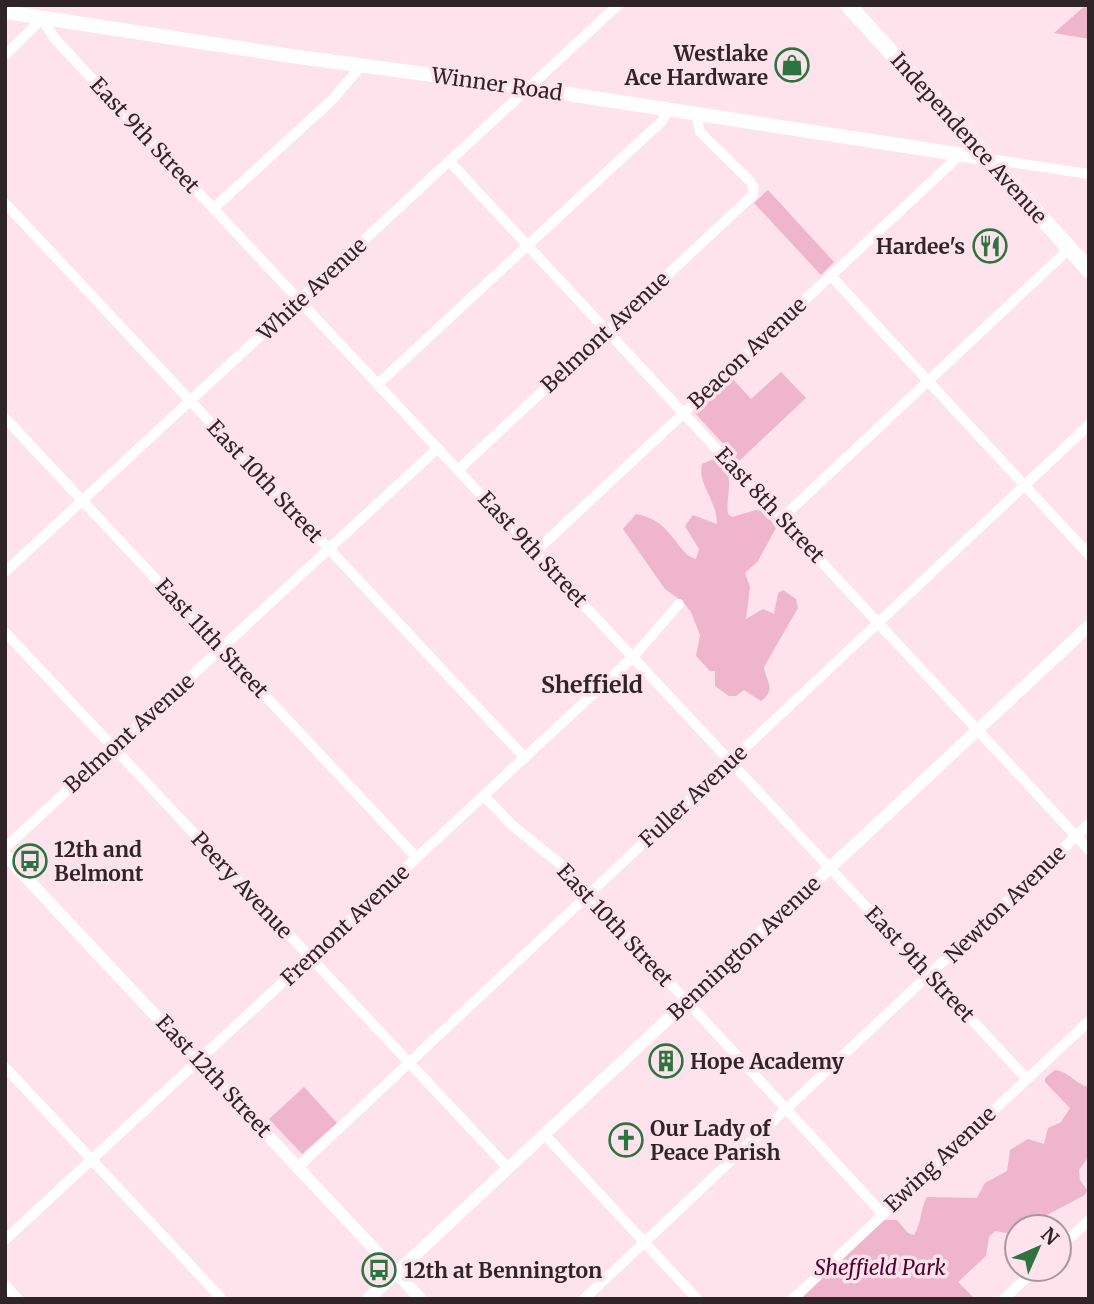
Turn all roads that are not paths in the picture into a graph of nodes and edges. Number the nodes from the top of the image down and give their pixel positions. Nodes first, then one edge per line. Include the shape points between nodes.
1 (618, 5) edge
2 (848, 5) edge
3 (5, 12) edge
4 (42, 19) junction
5 (5, 55) edge
6 (361, 66) junction
7 (529, 88) junction
8 (669, 109) junction
9 (696, 114) junction
10 (960, 155) junction
11 (989, 159) junction
12 (450, 162) junction
13 (1089, 174) edge
14 (5, 204) edge
15 (214, 208) junction
16 (527, 246) junction
17 (1069, 249) junction
18 (1089, 270) edge
19 (830, 275) junction
20 (299, 300) junction
21 (606, 331) junction
22 (928, 381) junction
23 (378, 384) junction
24 (191, 402) junction
25 (684, 412) junction
26 (5, 418) edge
27 (1089, 425) edge
28 (438, 448) junction
29 (458, 470) junction
30 (1024, 486) junction
31 (83, 501) junction
32 (782, 518) junction
33 (329, 549) junction
34 (535, 552) junction
35 (1089, 555) edge
36 (5, 572) edge
37 (679, 604) dead end
38 (878, 623) junction
39 (1089, 626) edge
40 (5, 632) edge
41 (222, 648) junction
42 (633, 657) junction
43 (978, 730) junction
44 (113, 748) junction
45 (525, 758) junction
46 (731, 761) junction
47 (484, 796) junction
48 (1089, 824) edge
49 (1076, 836) junction
50 (5, 848) edge
51 (1089, 850) edge
52 (5, 855) edge
53 (417, 859) junction
54 (830, 868) junction
55 (588, 894) junction
56 (310, 957) junction
57 (930, 975) junction
58 (686, 1001) junction
59 (1089, 1021) edge
60 (199, 1061) junction
61 (409, 1063) junction
62 (5, 1067) edge
63 (1026, 1078) junction
64 (787, 1109) junction
65 (544, 1134) junction
66 (93, 1159) junction
67 (298, 1167) junction
68 (508, 1168) junction
69 (883, 1214) junction
70 (1089, 1220) edge
71 (1073, 1235) edge
72 (5, 1240) edge
73 (643, 1243) junction
74 (396, 1273) junction
75 (1021, 1283) edge
76 (5, 1285) edge
77 (18, 1299) edge
78 (222, 1299) edge
79 (369, 1299) edge
80 (421, 1299) edge
81 (584, 1299) edge
82 (697, 1299) edge
83 (793, 1299) edge
84 (1004, 1299) edge

1 - 7 street, White Avenue
2 - 11 main road, Independence Avenue
3 - 4 main road, Winner Road
4 - 5 street
4 - 6 main road, Winner Road
4 - 15 street, East 9th Street via 55,39
6 - 7 main road, Winner Road
6 - 15 street via 333,99
7 - 8 main road, Winner Road
7 - 12 street, White Avenue
8 - 9 main road, Winner Road
8 - 16 street via 662,121
9 - 10 main road, Winner Road
9 - 21 street, Belmont Avenue via 700,132 750,181 752,196
10 - 11 main road, Winner Road
10 - 19 street, Beacon Avenue
11 - 13 street
11 - 17 main road, Independence Avenue
12 - 16 street, East 8th Street
12 - 20 street, White Avenue
14 - 24 street, East 10th Street
15 - 20 street, East 9th Street
16 - 21 street, East 8th Street
16 - 23 street
17 - 18 main road, Independence Avenue
17 - 22 street
19 - 22 street
19 - 25 street, Beacon Avenue
20 - 23 street, East 9th Street
20 - 24 street, White Avenue
21 - 25 street, East 8th Street
21 - 29 street, Belmont Avenue
22 - 30 street
22 - 32 street
23 - 28 street, East 9th Street
24 - 31 street, White Avenue
24 - 33 street, East 10th Street
25 - 32 street, East 8th Street
25 - 34 street, Beacon Avenue
26 - 31 street, East 11th Street
27 - 30 street, Fuller Avenue
28 - 29 street, East 9th Street
28 - 33 street, Belmont Avenue
29 - 34 street, East 9th Street
30 - 35 street
30 - 38 street, Fuller Avenue
31 - 36 street, White Avenue
31 - 41 street, East 11th Street
32 - 38 street, East 8th Street
33 - 41 street, Belmont Avenue
33 - 45 street, East 10th Street
34 - 42 street, East 9th Street
37 - 42 street, Fremont Avenue
38 - 43 street, East 8th Street
38 - 46 street, Fuller Avenue
39 - 43 street, Bennington Avenue
40 - 44 street, Peery Avenue
41 - 44 street, Belmont Avenue
41 - 53 street, East 11th Street
42 - 45 street, Fremont Avenue
42 - 46 street, East 9th Street
43 - 49 street, East 8th Street
43 - 54 street, Bennington Avenue
44 - 50 street, Belmont Avenue
44 - 56 street, Peery Avenue
45 - 47 street, Fremont Avenue
46 - 54 street, East 9th Street
46 - 55 street, Fuller Avenue
47 - 53 street, Fremont Avenue
47 - 55 street, East 10th Street
48 - 49 street, Newton Avenue
49 - 51 street, East 8th Street
49 - 57 street, Newton Avenue
52 - 60 street, East 12th Street
53 - 56 street, Fremont Avenue
54 - 57 street, East 9th Street
54 - 58 street, Bennington Avenue
55 - 58 street, East 10th Street
55 - 61 street, Fuller Avenue
56 - 60 street, Fremont Avenue
56 - 61 street, Peery Avenue
57 - 63 street, East 9th Street
57 - 64 street, Newton Avenue
58 - 64 street, East 10th Street
58 - 65 street, Bennington Avenue
59 - 63 street, Ewing Avenue
60 - 66 street, Fremont Avenue
60 - 67 street, East 12th Street
61 - 67 street, Fuller Avenue
61 - 68 street, Peery Avenue
62 - 66 street
63 - 69 street, Ewing Avenue
64 - 69 street, East 10th Street
64 - 73 street, Newton Avenue
65 - 68 street, Bennington Avenue
65 - 73 street
66 - 72 street, Fremont Avenue
66 - 78 street
67 - 74 street, East 12th Street
68 - 74 street, Bennington Avenue
69 - 83 street, Ewing Avenue
70 - 71 street
73 - 81 street, Newton Avenue
73 - 82 street
74 - 79 street, Bennington Avenue
74 - 80 street, East 12th Street
75 - 84 street
76 - 77 street

